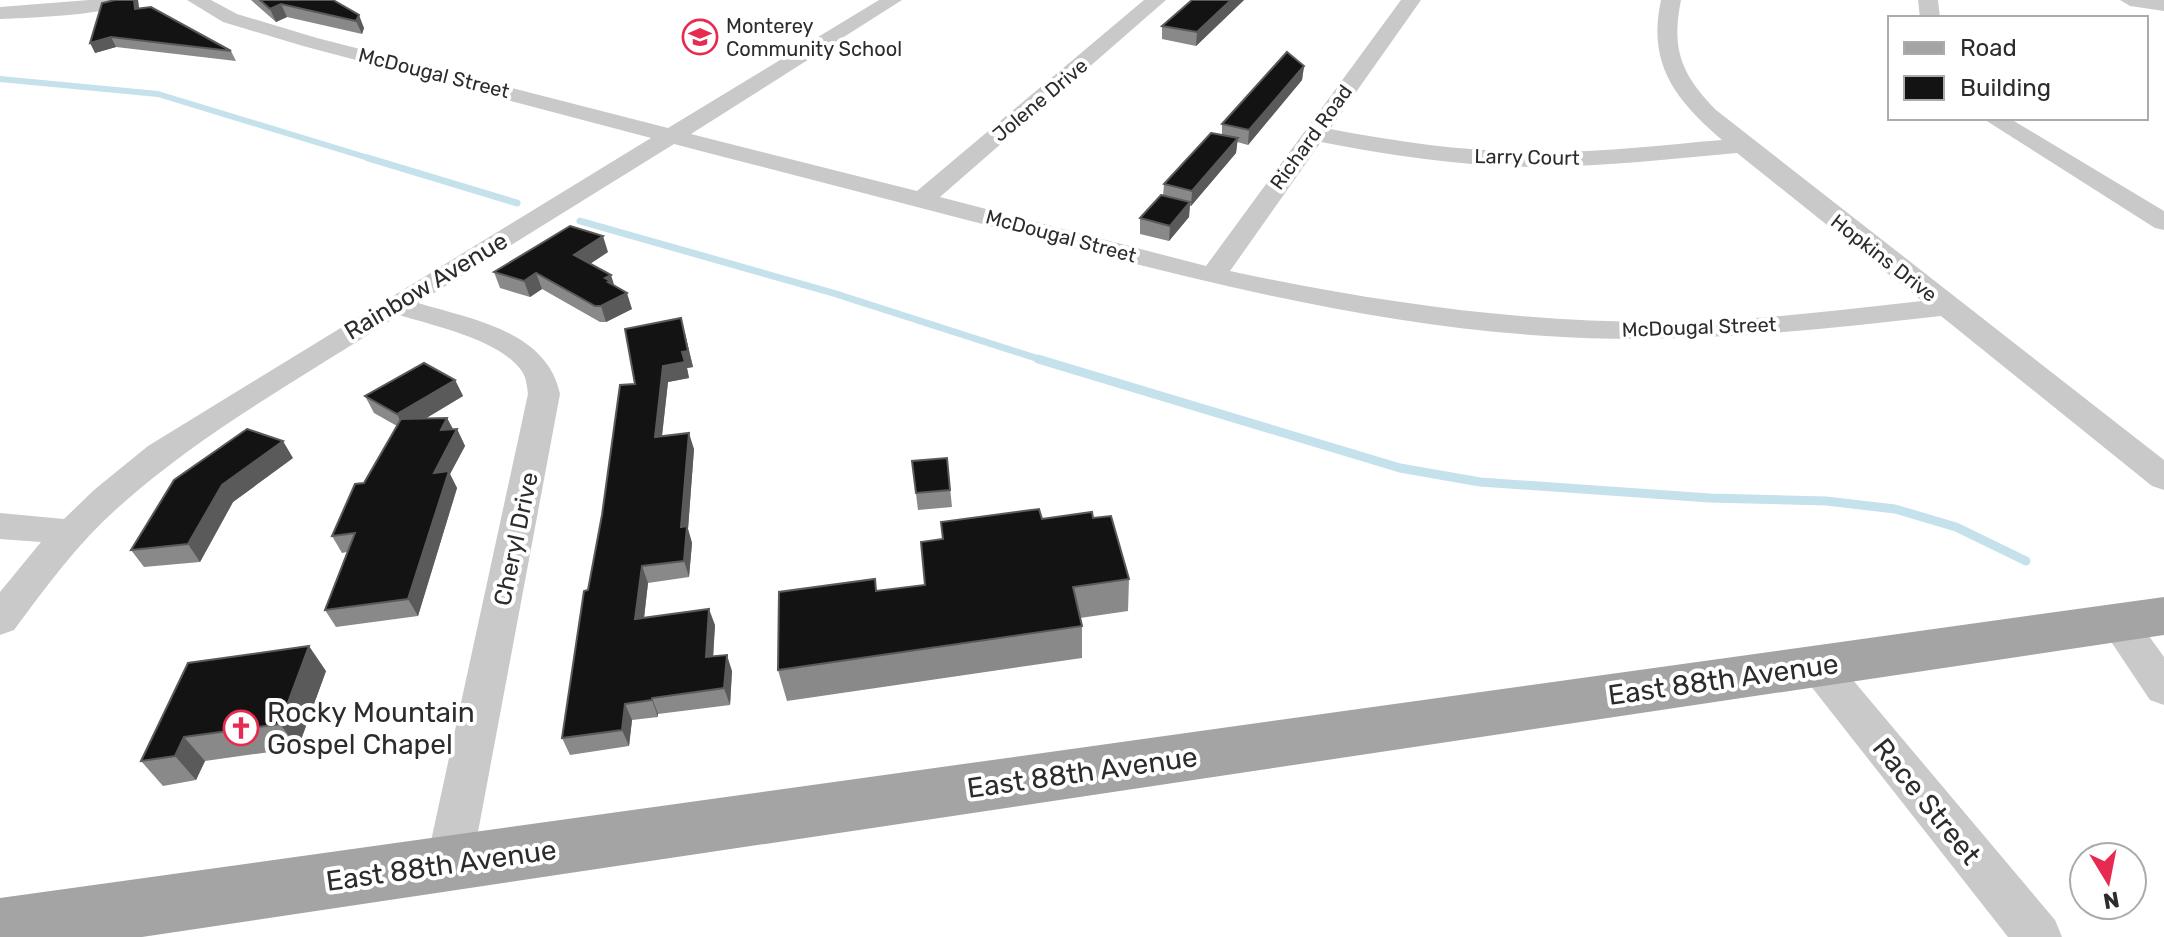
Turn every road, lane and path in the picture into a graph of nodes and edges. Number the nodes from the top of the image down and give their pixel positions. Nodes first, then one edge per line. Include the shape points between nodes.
1 (125, 0) edge
2 (197, 0) edge
3 (892, 0) edge
4 (1156, 0) edge
5 (1411, 0) edge
6 (1671, 0) edge
7 (2130, 0) edge
8 (2164, 5) edge
9 (0, 13) edge
10 (1996, 120) edge
11 (1313, 133) junction
12 (675, 135) junction
13 (1742, 145) junction
14 (923, 199) junction
15 (2164, 222) edge
16 (1213, 276) junction
17 (395, 305) junction
18 (1947, 307) junction
19 (2164, 478) edge
20 (0, 526) edge
21 (72, 532) junction
22 (0, 620) edge
23 (2148, 628) edge
24 (1817, 665) junction
25 (2164, 688) edge
26 (449, 864) junction
27 (0, 928) edge
28 (2038, 937) edge

1 - 9 street
2 - 12 street, McDougal Street via 230,18 297,38
3 - 12 street, Rainbow Avenue
4 - 14 street, Jolene Drive
5 - 11 street, Richard Road
6 - 13 street, Hopkins Drive via 1663,35 1680,84
7 - 8 street
10 - 15 street
11 - 13 street, Larry Court via 1419,152 1508,159
11 - 16 street, Richard Road
12 - 14 street, McDougal Street
12 - 17 street, Rainbow Avenue
13 - 18 street, Hopkins Drive
14 - 16 street, McDougal Street
16 - 18 street, McDougal Street via 1404,313 1570,329 1727,328
17 - 21 street, Rainbow Avenue via 160,454
17 - 26 street, Cheryl Drive via 504,342 534,364 544,394
18 - 19 street, Hopkins Drive
20 - 21 street
21 - 22 street, Rainbow Avenue
23 - 24 main road, East 88th Avenue
23 - 25 street
24 - 26 main road, East 88th Avenue
24 - 28 street, Race Street
26 - 27 main road, East 88th Avenue

